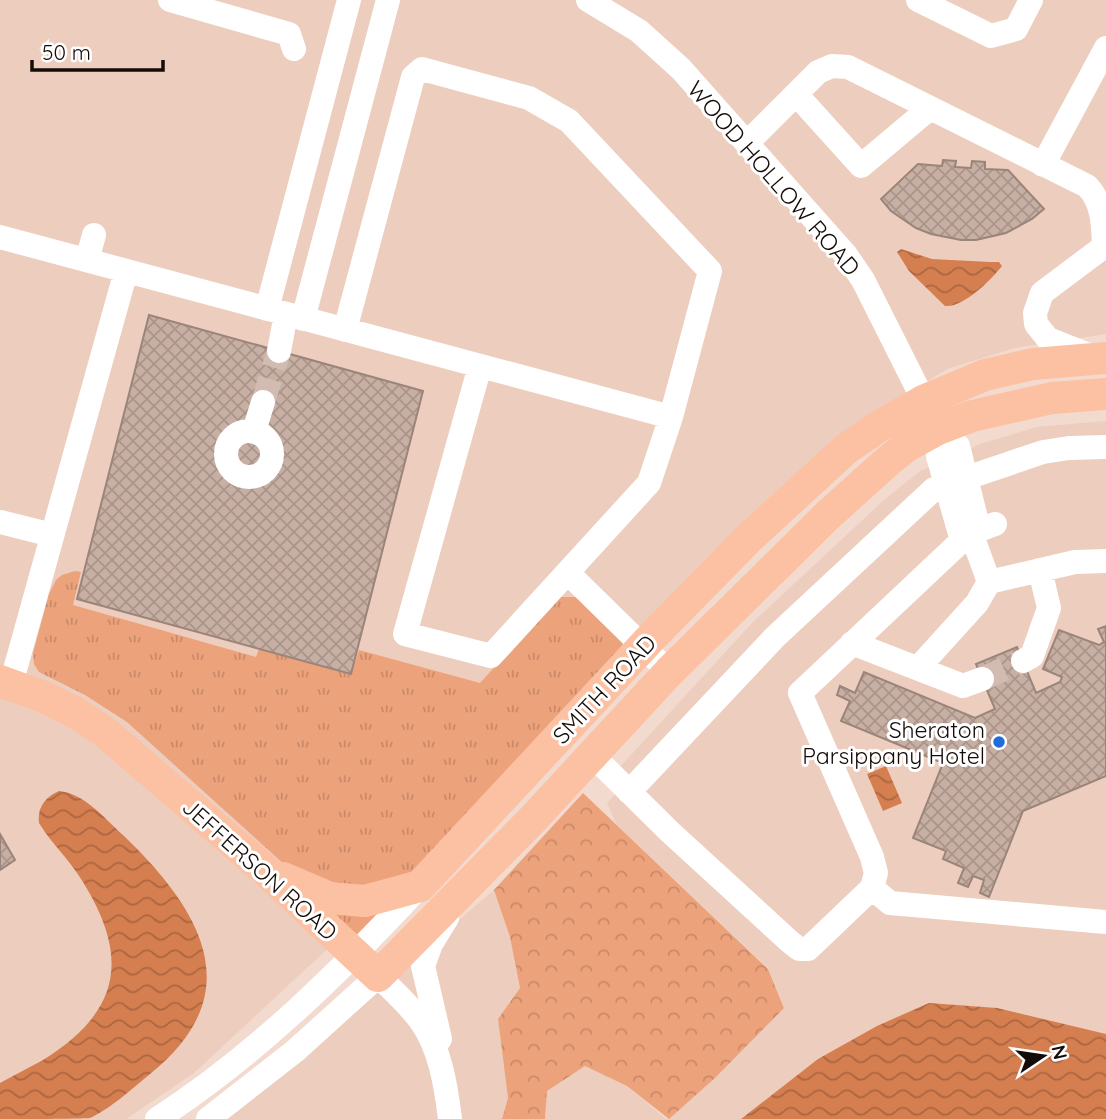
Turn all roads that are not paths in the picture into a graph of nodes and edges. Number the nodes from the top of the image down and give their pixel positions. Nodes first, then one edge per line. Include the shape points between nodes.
1 (170, 0) edge
2 (349, 0) edge
3 (388, 0) edge
4 (588, 0) edge
5 (918, 0) edge
6 (1031, 0) edge
7 (294, 48) dead end
8 (1106, 48) edge
9 (796, 94) junction
10 (930, 108) junction
11 (747, 143) junction
12 (1043, 165) junction
13 (94, 235) dead end
14 (0, 237) edge
15 (1105, 245) edge
16 (86, 261) junction
17 (126, 271) junction
18 (286, 314) junction
19 (345, 330) junction
20 (279, 351) tunnel mouth
21 (1101, 358) edge
22 (480, 366) junction
23 (1106, 394) edge
24 (923, 401) junction
25 (263, 402) tunnel mouth
26 (671, 416) junction
27 (938, 429) junction
28 (254, 432) dead end
29 (1106, 447) edge
30 (957, 481) junction
31 (0, 522) edge
32 (977, 533) junction
33 (52, 535) junction
34 (1106, 561) edge
35 (1040, 569) junction
36 (568, 573) junction
37 (989, 582) junction
38 (852, 643) junction
39 (643, 646) junction
40 (1023, 662) tunnel mouth
41 (918, 668) junction
42 (669, 672) junction
43 (982, 679) tunnel mouth
44 (5, 683) edge
45 (592, 755) junction
46 (629, 792) junction
47 (266, 870) junction
48 (420, 886) junction
49 (466, 888) junction
50 (872, 888) junction
51 (1106, 922) edge
52 (355, 956) junction
53 (378, 976) junction
54 (447, 1094) junction
55 (157, 1119) edge
56 (208, 1119) edge
57 (450, 1119) edge

1 - 7 street via 289,34
2 - 18 street
3 - 18 street
4 - 11 street, WOOD HOLLOW ROAD via 639,31 681,69
5 - 6 street via 991,36 1016,29
8 - 12 street
9 - 10 street via 822,70 843,66
9 - 10 street via 861,166
9 - 11 street
10 - 12 street
11 - 24 street, WOOD HOLLOW ROAD via 846,255
12 - 15 street via 1096,195
13 - 16 street
14 - 16 street
15 - 21 street via 1042,293 1035,313 1036,324 1048,339
16 - 17 street
17 - 18 street
17 - 33 street
18 - 19 street
18 - 20 street
19 - 22 street
19 - 26 street via 414,77 422,69 510,92 569,121 710,271
21 - 24 main road, SMITH ROAD via 1002,371
22 - 26 street
22 - 36 street via 405,634 491,656
23 - 27 main road, SMITH ROAD via 1011,406
24 - 27 street, WOOD HOLLOW ROAD
24 - 39 main road, SMITH ROAD via 837,457
25 - 28 street
26 - 36 street via 649,483
27 - 30 street via 938,456
27 - 42 main road, SMITH ROAD via 907,446 827,516
29 - 30 street via 1057,449
30 - 32 street
30 - 46 street via 934,489 775,637
31 - 33 street
32 - 37 street
32 - 38 street
33 - 44 street
34 - 35 street
35 - 37 street
35 - 40 street via 1049,608 1032,656
36 - 39 street
37 - 41 street via 977,604
38 - 41 street
38 - 50 street via 800,693 875,865
39 - 42 street
39 - 48 main road, SMITH ROAD
41 - 43 street via 963,686
42 - 45 main road, SMITH ROAD
44 - 47 main road, JEFFERSON ROAD via 44,697 106,733
45 - 46 street
45 - 49 main road, SMITH ROAD
46 - 50 street via 799,949 808,949
47 - 48 main road via 330,898 365,901
47 - 52 main road, JEFFERSON ROAD
48 - 52 street, SMITH ROAD
49 - 53 main road, SMITH ROAD
49 - 54 street via 431,944 423,966 448,1071
50 - 51 street via 890,903
52 - 53 main road, JEFFERSON ROAD
52 - 55 street, SMITH ROAD via 215,1077
53 - 54 street, JEFFERSON ROAD via 421,1021 436,1052
53 - 56 street, SMITH ROAD via 295,1051
54 - 57 street, JEFFERSON ROAD

